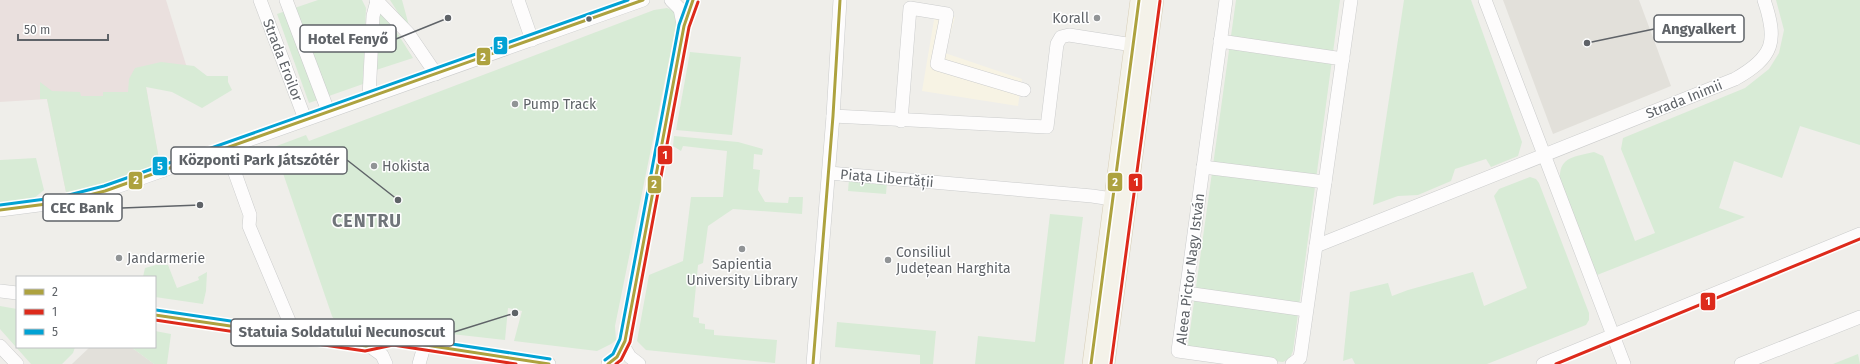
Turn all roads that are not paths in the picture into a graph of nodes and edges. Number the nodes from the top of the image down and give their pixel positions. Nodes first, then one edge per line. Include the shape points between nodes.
1 (260, 0) edge
2 (286, 0) edge
3 (518, 0) edge
4 (643, 0) edge
5 (671, 0) edge
6 (693, 0) edge
7 (840, 0) edge
8 (1138, 0) edge
9 (1156, 0) edge
10 (1226, 0) edge
11 (1351, 0) edge
12 (1485, 0) edge
13 (1764, 0) edge
14 (376, 1) edge
15 (684, 26) junction
16 (532, 40) junction
17 (1220, 41) junction
18 (1133, 45) junction
19 (1343, 59) junction
20 (436, 74) junction
21 (1024, 90) dead end
22 (369, 97) junction
23 (328, 111) junction
24 (833, 116) junction
25 (305, 119) junction
26 (901, 121) junction
27 (226, 148) junction
28 (1545, 155) junction
29 (1203, 167) junction
30 (829, 173) junction
31 (1325, 182) junction
32 (1112, 199) junction
33 (0, 210) edge
34 (1125, 224) junction
35 (1860, 234) edge
36 (1316, 246) junction
37 (0, 291) edge
38 (16, 293) edge
39 (1186, 293) junction
40 (1306, 310) junction
41 (156, 315) edge
42 (1860, 317) edge
43 (295, 335) junction
44 (1613, 335) junction
45 (0, 346) edge
46 (366, 346) junction
47 (624, 347) junction
48 (423, 350) dead end
49 (17, 364) edge
50 (386, 364) edge
51 (419, 364) edge
52 (549, 364) edge
53 (608, 364) edge
54 (639, 364) edge
55 (813, 364) edge
56 (1091, 364) edge
57 (1106, 364) edge
58 (1271, 364) edge
59 (1292, 364) edge
60 (1542, 364) edge
61 (1624, 364) edge
62 (1741, 364) edge

1 - 25 street, Strada Eroilor
2 - 23 street
3 - 16 street
4 - 16 street
5 - 15 street via 680,9
6 - 15 street
7 - 24 street
8 - 18 main road
9 - 34 main road
10 - 17 street, Aleea Pictor Nagy István
11 - 19 street
12 - 28 street
13 - 28 street, Strada Inimii via 1771,22 1770,45 1763,58 1746,73
14 - 20 street via 408,33
14 - 22 street
15 - 47 street
16 - 20 street
17 - 19 street
17 - 29 street, Aleea Pictor Nagy István
18 - 26 street via 1069,35 1061,37 1057,44 1047,127
18 - 32 main road
19 - 31 street
20 - 22 street
21 - 26 street via 938,64 947,14 910,8
22 - 23 street
23 - 25 street
24 - 26 street
24 - 30 street
25 - 27 street
27 - 33 street via 99,193 62,202
27 - 43 street via 250,215 250,226
28 - 36 street
28 - 44 street
29 - 31 street
29 - 39 street, Aleea Pictor Nagy István
30 - 32 street, Piața Libertății
30 - 55 street, Piața Libertății
31 - 36 street
32 - 34 street
32 - 56 main road
34 - 57 main road
35 - 44 street
36 - 40 street
37 - 38 street
39 - 40 street
39 - 58 street, Aleea Pictor Nagy István via 1178,351
40 - 59 street via 1300,358
41 - 43 street
42 - 62 street
43 - 46 street
44 - 60 street
44 - 61 street
45 - 49 street
46 - 50 street via 379,352
46 - 52 street via 393,340
47 - 53 street
47 - 54 street via 630,357
48 - 51 street

